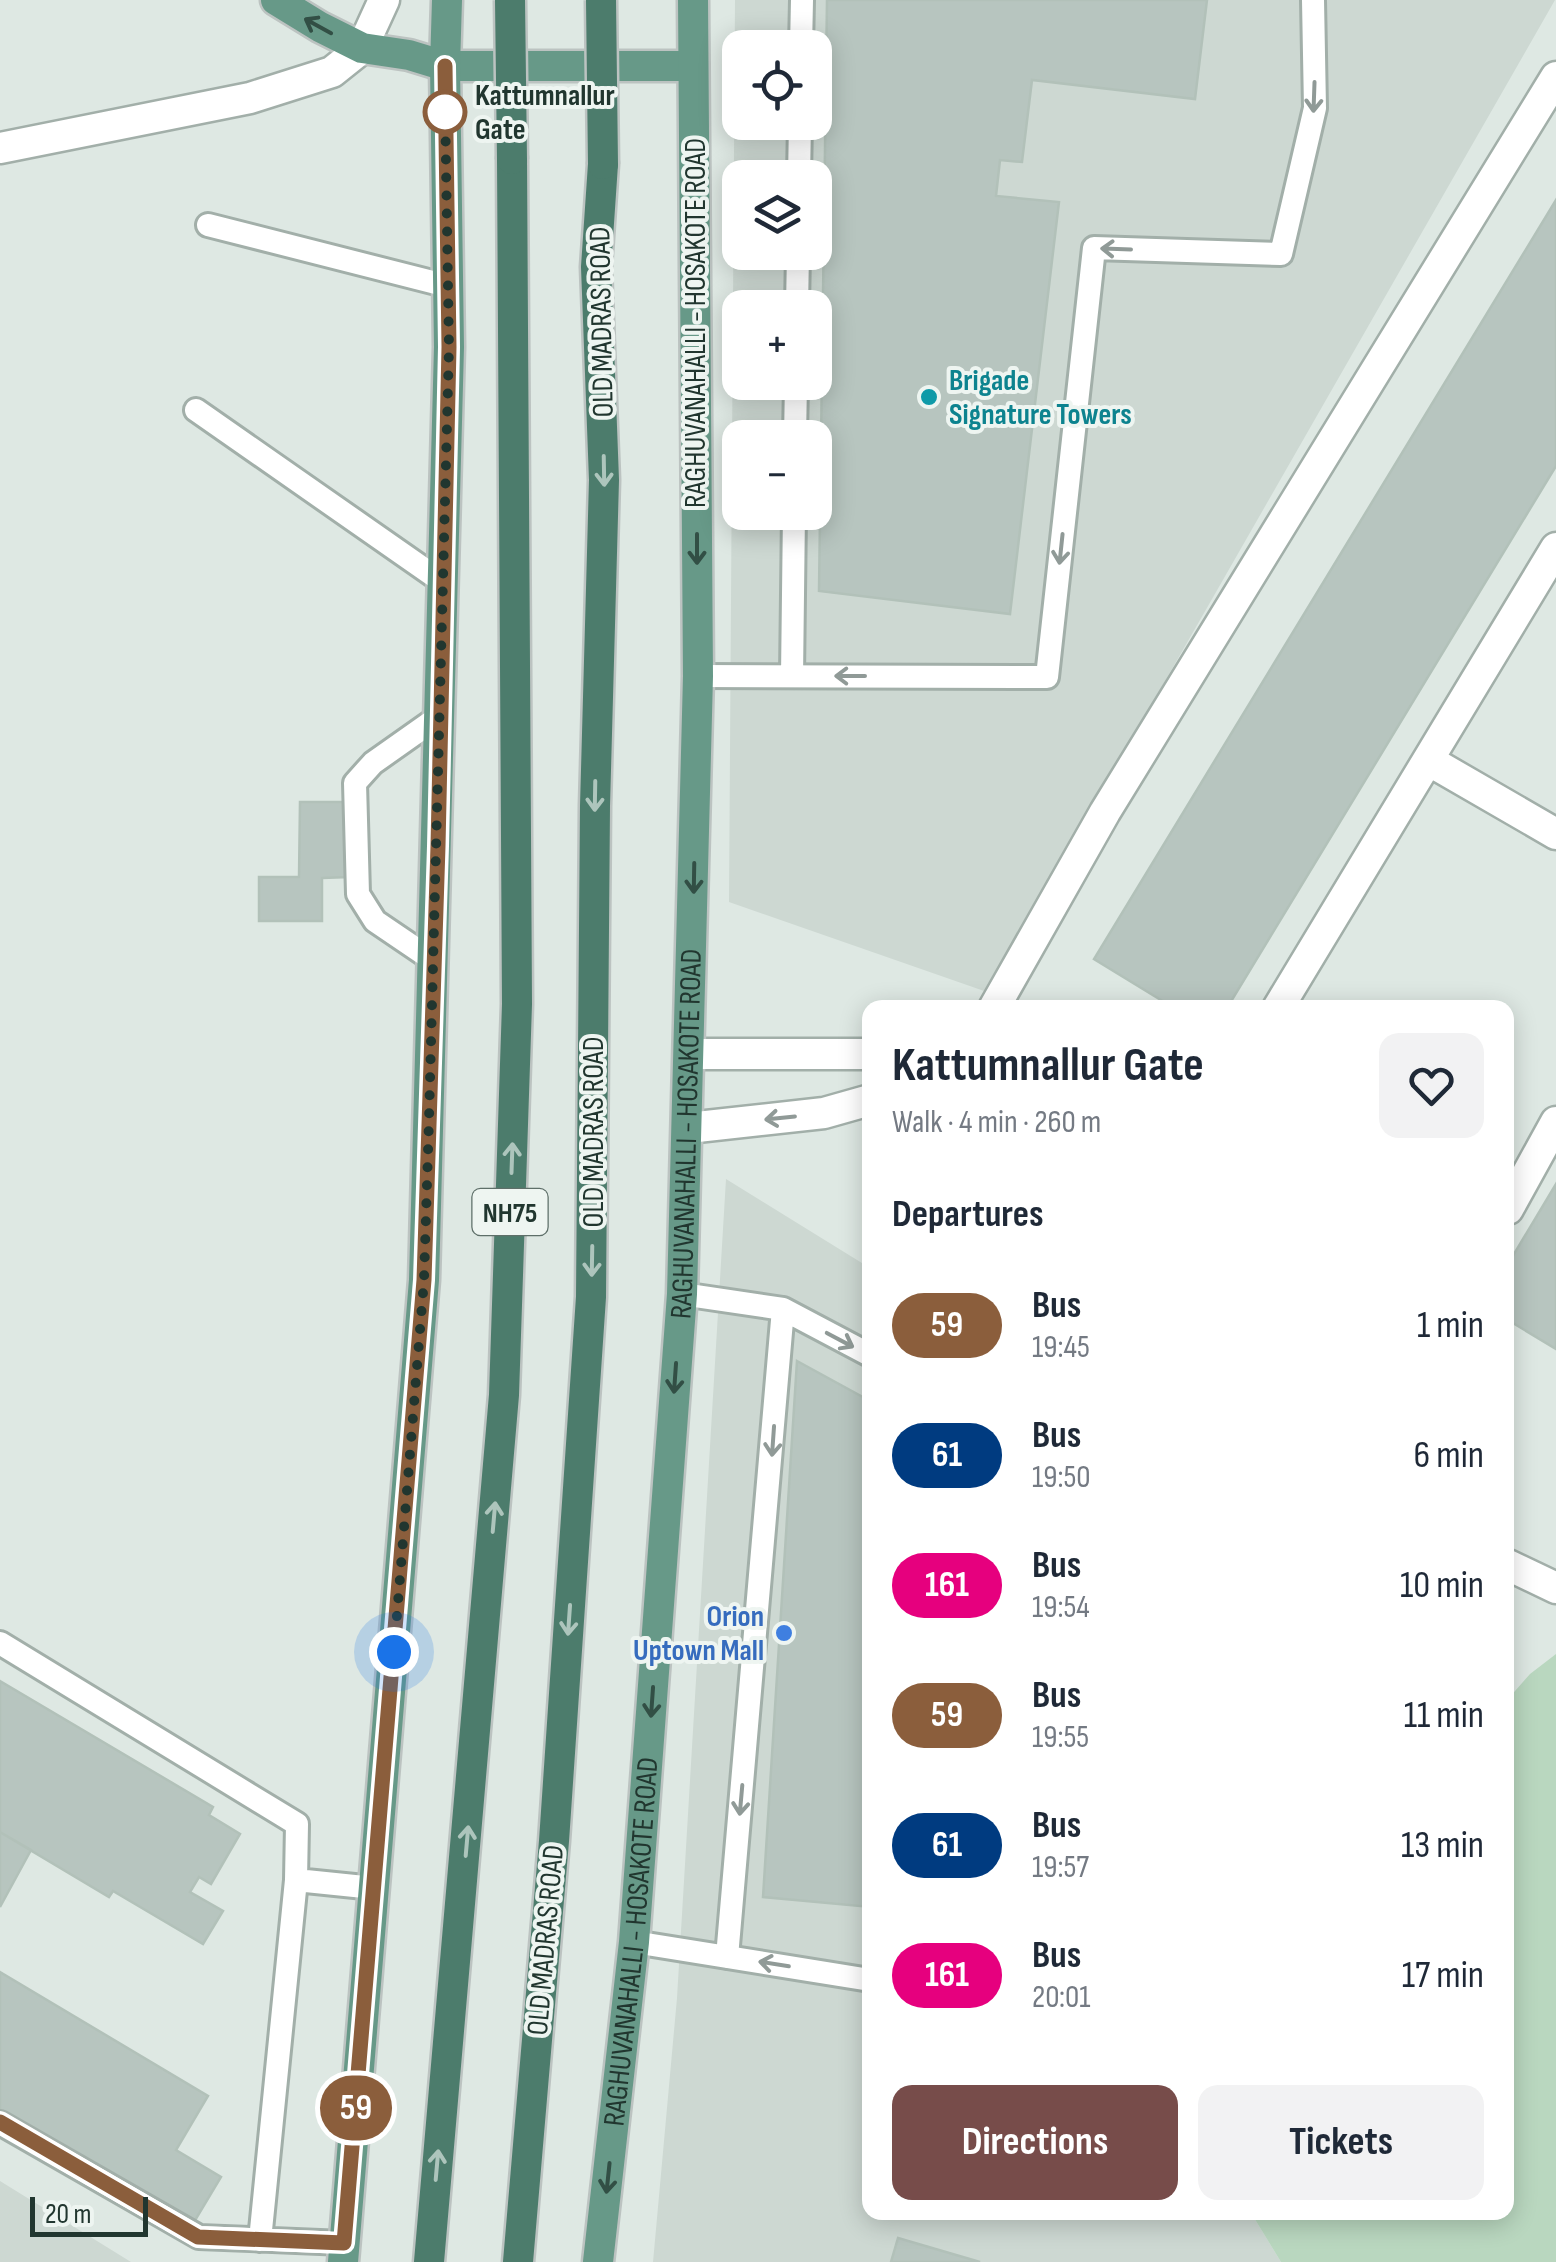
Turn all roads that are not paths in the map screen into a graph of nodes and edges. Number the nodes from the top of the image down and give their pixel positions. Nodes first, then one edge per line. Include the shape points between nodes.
1 (276, 0) edge
2 (384, 0) edge
3 (447, 0) edge
4 (510, 0) edge
5 (601, 0) edge
6 (692, 0) edge
7 (802, 0) edge
8 (1313, 0) edge
9 (802, 30) edge
10 (362, 48) junction
11 (445, 66) junction
12 (693, 66) junction
13 (1556, 77) edge
14 (0, 148) edge
15 (208, 225) dead end
16 (448, 286) junction
17 (196, 410) dead end
18 (794, 530) edge
19 (1556, 548) edge
20 (444, 583) junction
21 (698, 676) junction
22 (792, 676) junction
23 (441, 715) junction
24 (1428, 760) junction
25 (1556, 834) edge
26 (434, 961) junction
27 (999, 1000) edge
28 (1283, 1000) edge
29 (690, 1054) junction
30 (862, 1054) edge
31 (862, 1102) edge
32 (1556, 1122) edge
33 (688, 1128) junction
34 (1514, 1198) edge
35 (682, 1294) junction
36 (783, 1309) junction
37 (862, 1351) edge
38 (1514, 1567) edge
39 (1556, 1588) edge
40 (0, 1643) edge
41 (296, 1880) junction
42 (374, 1888) junction
43 (634, 1942) junction
44 (727, 1957) junction
45 (862, 1979) edge
46 (0, 2122) edge
47 (260, 2240) junction
48 (344, 2252) edge
49 (428, 2262) edge
50 (518, 2262) edge
51 (598, 2262) edge

10 -> 1 main road
2 - 10 street
3 - 11 main road
49 -> 4 highway, NH75, bridge via 504,1395 516,1004
5 -> 50 highway, OLD MADRAS ROAD / NH75, bridge via 603,164 596,267 604,480 591,1297
6 - 12 main road, RAGHUVANAHALLI - HOSAKOTE ROAD
7 - 9 lane
8 -> 22 lane via 1315,108 1280,254 1094,248 1046,676
10 - 11 main road
10 - 14 street via 332,72 250,98
11 - 12 main road
11 - 16 main road
12 -> 21 main road, RAGHUVANAHALLI - HOSAKOTE ROAD
13 - 27 street via 1105,812
15 - 16 lane
16 - 20 main road
17 - 20 lane
18 - 22 lane
19 - 24 street
20 - 23 main road
21 - 22 lane
21 -> 29 main road, RAGHUVANAHALLI - HOSAKOTE ROAD
23 - 26 main road
23 - 26 lane via 355,783 358,894 375,920
24 - 25 street
24 - 28 street
26 - 42 main road via 424,1280
29 - 30 street
29 - 33 main road, RAGHUVANAHALLI - HOSAKOTE ROAD
31 -> 33 street via 824,1113
32 - 34 street
33 - 35 main road, RAGHUVANAHALLI - HOSAKOTE ROAD
35 - 36 lane
35 -> 43 main road, RAGHUVANAHALLI - HOSAKOTE ROAD
36 -> 37 lane
36 -> 44 lane
38 - 39 street
40 - 41 lane via 297,1824
41 - 42 lane
41 - 47 lane
42 - 48 main road
43 - 44 lane
43 -> 51 main road, RAGHUVANAHALLI - HOSAKOTE ROAD
45 -> 44 lane
46 - 47 lane via 198,2237
47 - 48 lane

